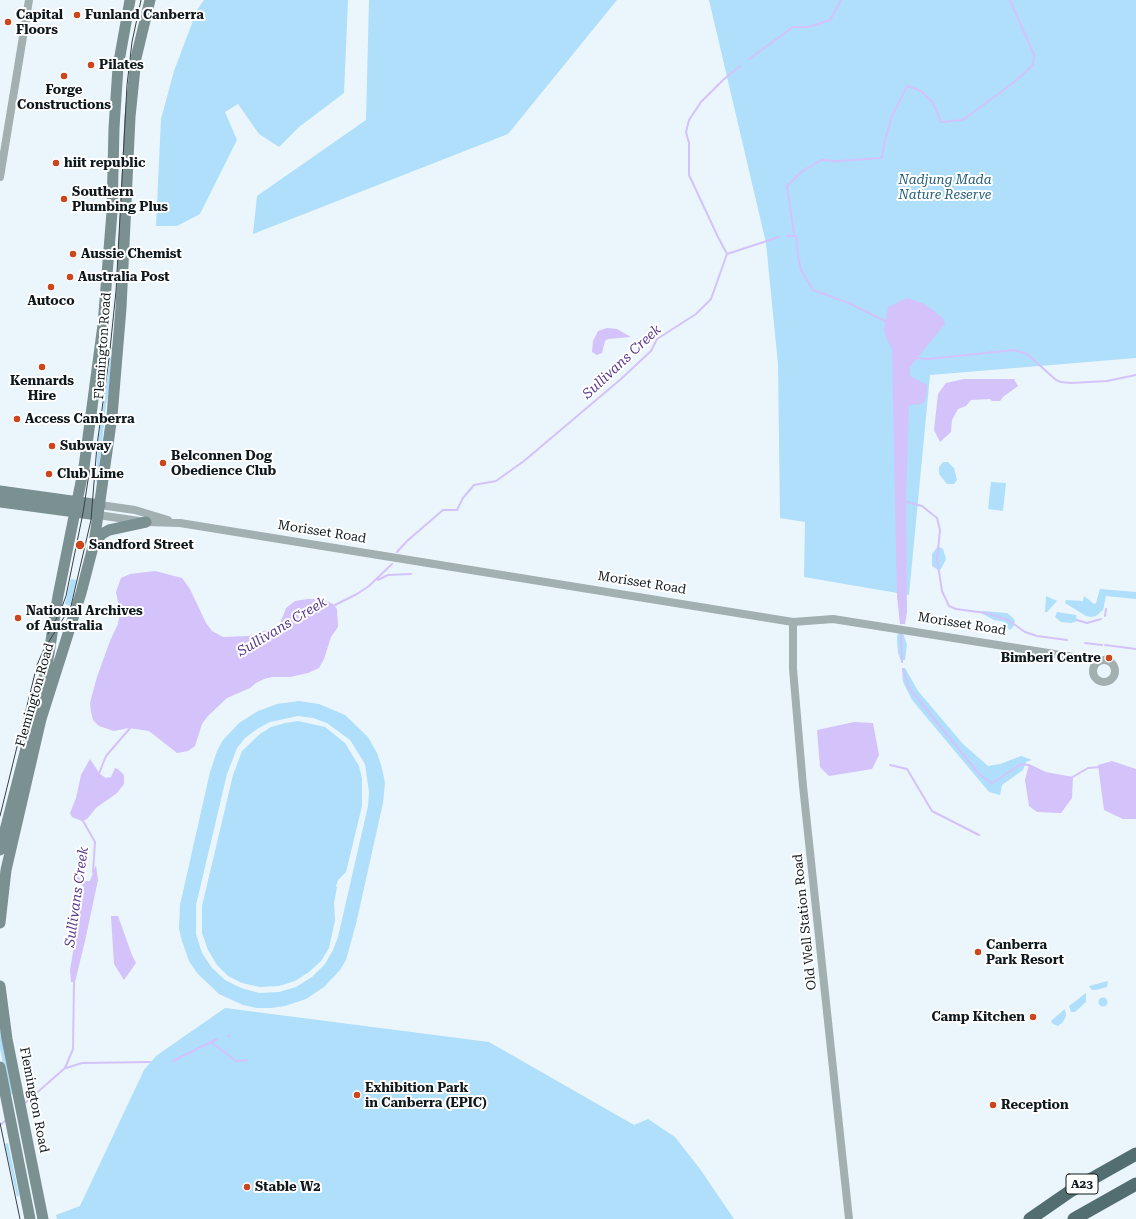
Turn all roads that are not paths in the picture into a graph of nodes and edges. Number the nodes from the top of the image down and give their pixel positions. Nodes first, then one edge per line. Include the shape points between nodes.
1 (29, 0) edge
2 (130, 0) edge
3 (146, 0) edge
4 (150, 0) edge
5 (136, 58) junction
6 (0, 177) edge
7 (0, 491) edge
8 (0, 502) edge
9 (75, 508) junction
10 (99, 510) junction
11 (146, 522) junction
12 (180, 523) junction
13 (94, 542) junction
14 (793, 622) junction
15 (1099, 661) dead end
16 (0, 850) edge
17 (0, 923) edge
18 (0, 986) edge
19 (0, 1067) edge
20 (1136, 1154) edge
21 (1136, 1184) edge
22 (30, 1219) edge
23 (44, 1219) edge
24 (849, 1219) edge
25 (1030, 1219) edge
26 (1074, 1219) edge

1 - 6 street
2 - 9 main road, Flemington Road via 118,67 112,212 103,325 84,467
3 - 5 main road
4 - 5 main road, Flemington Road
5 - 10 main road, Flemington Road via 130,117 112,416
7 - 9 main road
8 - 9 main road
9 - 10 main road
9 - 16 main road, Flemington Road via 46,666
10 - 11 street, Morisset Road
10 - 12 street, Morisset Road via 136,510
10 - 13 main road, Flemington Road
11 - 12 street, Morisset Road
11 - 13 main road via 109,530
12 - 14 street, Morisset Road
13 - 17 main road, Flemington Road via 82,593 41,719 6,870
14 - 15 street, Morisset Road via 833,619
14 - 24 street, Old Well Station Road via 792,665 799,750
18 - 23 main road, Flemington Road via 2,1011
19 - 22 main road, Flemington Road
20 - 25 highway, A23 via 1072,1190
21 - 26 highway, A23

